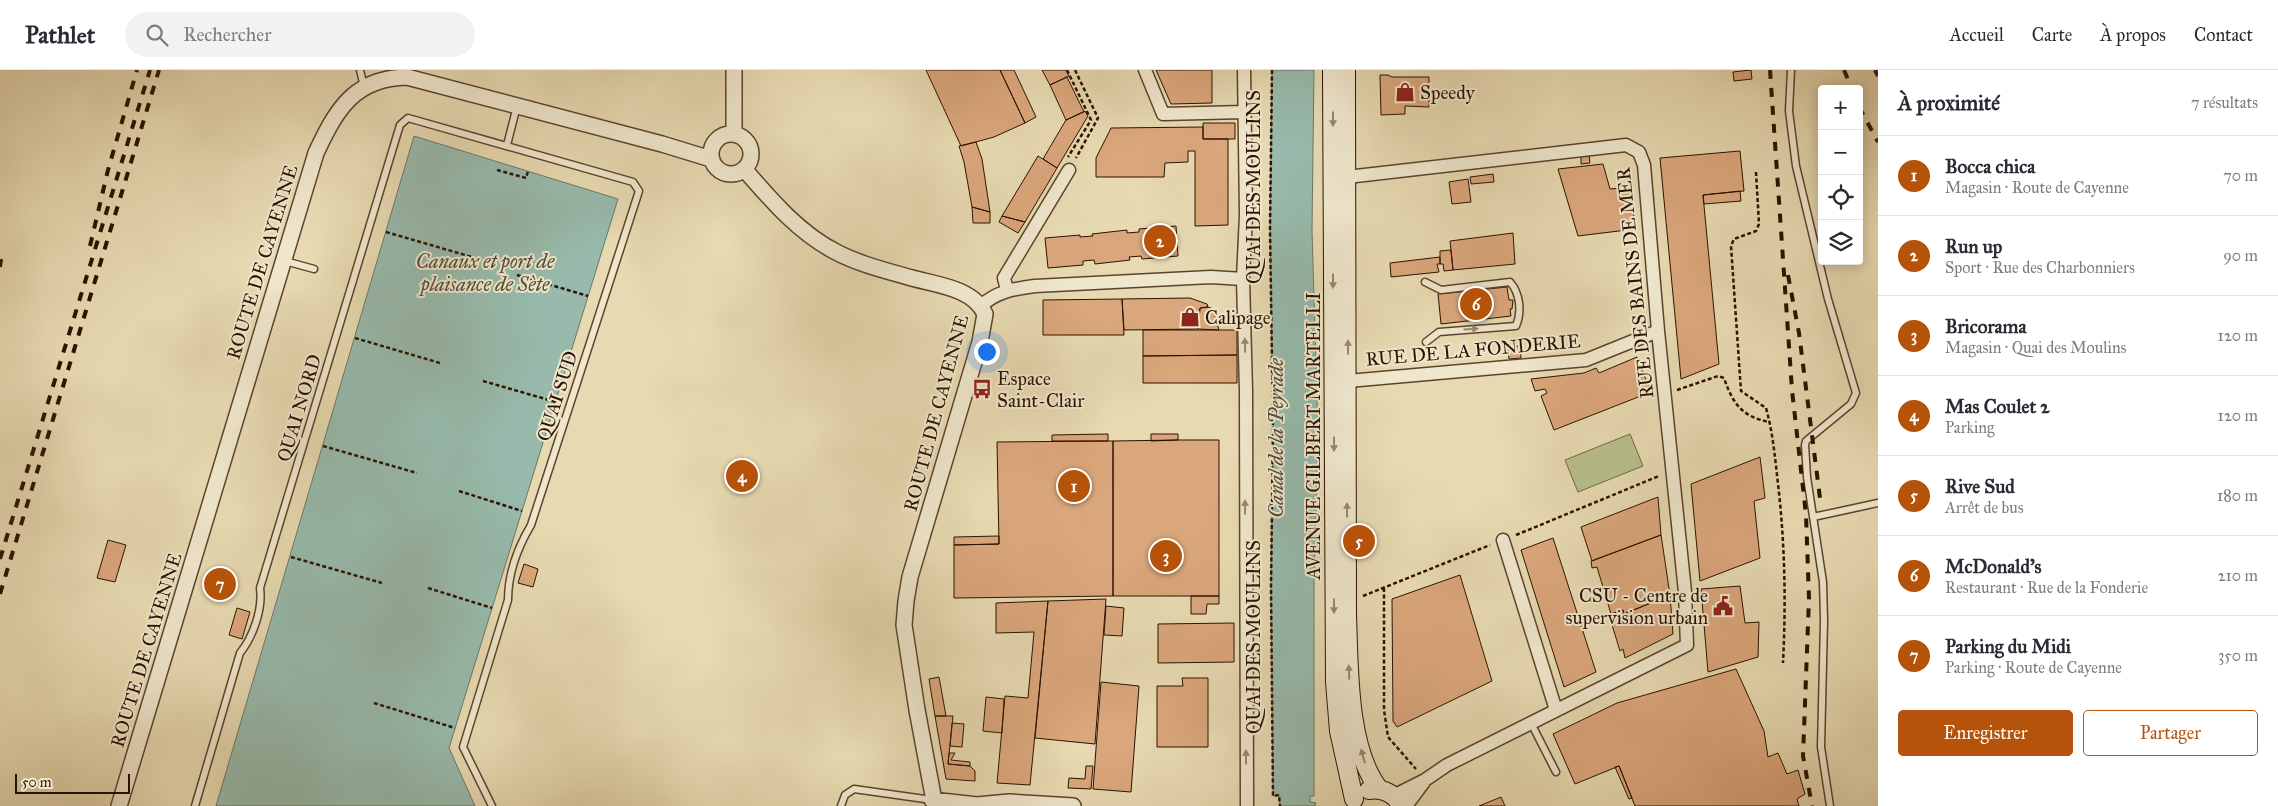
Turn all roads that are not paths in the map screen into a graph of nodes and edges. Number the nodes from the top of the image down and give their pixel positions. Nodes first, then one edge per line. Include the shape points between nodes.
1 (360, 70) edge
2 (734, 70) edge
3 (1145, 70) edge
4 (1244, 70) edge
5 (1332, 70) edge
6 (1346, 70) edge
7 (1792, 70) edge
8 (391, 74) edge
9 (364, 87) junction
10 (517, 105) junction
11 (1244, 112) junction
12 (734, 133) junction
13 (506, 145) junction
14 (711, 159) junction
15 (745, 170) junction
16 (1069, 170) road end
17 (1347, 177) junction
18 (283, 260) junction
19 (314, 269) dead end
20 (1243, 280) junction
21 (1424, 282) dead end
22 (1007, 290) junction
23 (981, 306) junction
24 (1658, 331) junction
25 (1426, 342) dead end
26 (1348, 381) junction
27 (1878, 504) edge
28 (1813, 517) junction
29 (1503, 540) dead end
30 (1556, 710) junction
31 (1531, 723) junction
32 (1556, 772) dead end
33 (1395, 799) edge
34 (934, 803) edge
35 (1352, 803) edge
36 (995, 805) edge
37 (119, 806) edge
38 (195, 806) edge
39 (492, 806) edge
40 (841, 806) edge
41 (1073, 806) edge
42 (1247, 806) edge
43 (1830, 806) edge

1 - 9 lane
2 - 12 street
3 - 11 street via 1164,114
4 - 11 street, QUAI DES MOULINS
5 -> 35 main road, AVENUE GILBERT MARTELLI via 1335,682 1339,731
6 - 17 main road, AVENUE GILBERT MARTELLI
7 - 28 lane via 1789,111 1796,166 1828,299 1856,393 1851,404 1806,441
8 - 9 street, ROUTE DE CAYENNE
8 - 10 street, ROUTE DE CAYENNE
9 - 18 street, ROUTE DE CAYENNE via 338,110 320,144
10 - 13 lane
10 - 14 street, ROUTE DE CAYENNE
11 - 20 street, QUAI DES MOULINS via 1246,215
12 - 14 street via 719,138 711,151
12 - 15 street via 751,148 750,164
13 - 38 lane, QUAI NORD via 419,120 408,118 400,125 260,588 261,598 249,642 240,653
13 - 39 lane, QUAI SUD via 633,182 639,191 531,525 521,542 508,587 508,600 464,747
14 - 15 street, ROUTE DE CAYENNE via 721,172 729,175
15 - 23 street, ROUTE DE CAYENNE via 807,233 834,251 890,272 956,290
16 - 22 street via 1004,278
17 - 24 street, RUE DES BAINS DE MER via 1626,145 1639,152 1644,165
26 -> 17 main road, AVENUE GILBERT MARTELLI
18 - 19 lane
18 - 37 street, ROUTE DE CAYENNE
20 - 22 street via 1210,277
42 -> 20 street, QUAI DES MOULINS
25 -> 21 lane via 1439,332 1516,326 1519,318 1517,290 1510,282 1442,290
22 - 23 street via 991,296
23 - 34 street, ROUTE DE CAYENNE via 986,318 980,342 906,600 904,625 909,666
24 - 26 street, RUE DE LA FONDERIE via 1586,360
24 - 30 street, RUE DES BAINS DE MER via 1685,592 1687,645
33 -> 26 main road, AVENUE GILBERT MARTELLI via 1366,769 1351,700 1347,616
27 - 28 lane
28 - 43 lane via 1823,582 1820,747
29 - 30 street
30 - 31 street
31 - 32 lane
31 - 33 street via 1447,765
33 - 35 main road via 1361,793
34 - 36 street
34 - 40 lane via 854,789 844,795
36 - 41 street via 1009,802

